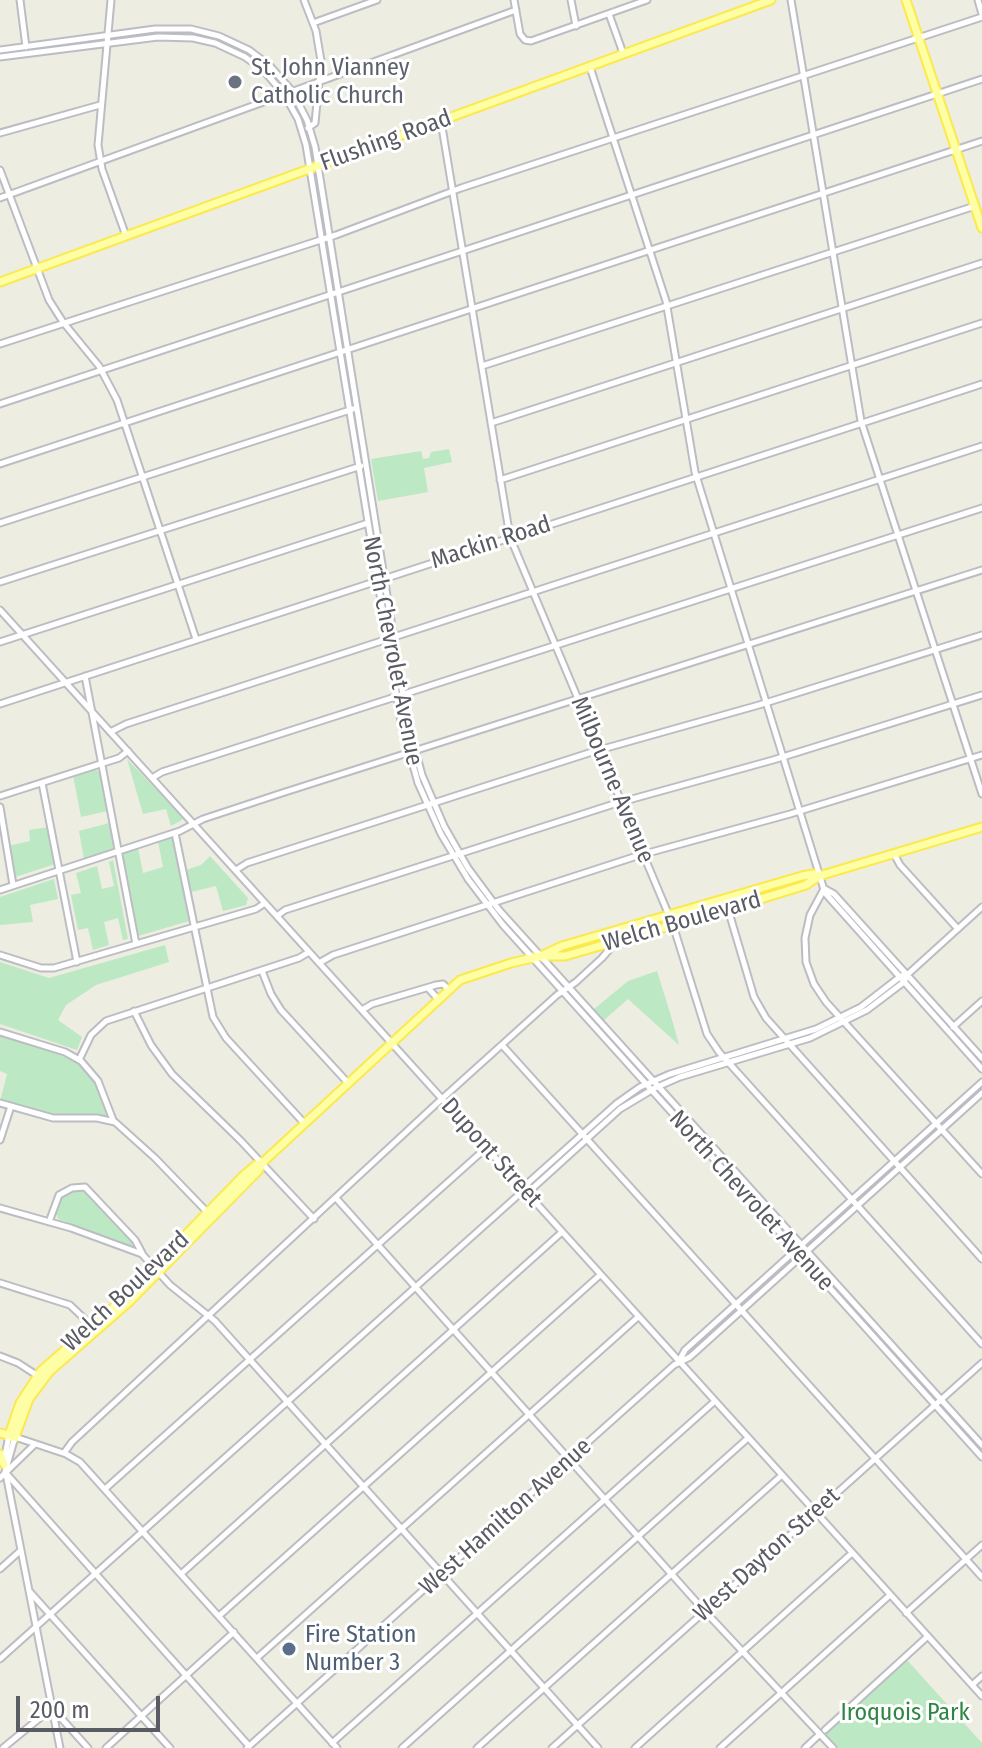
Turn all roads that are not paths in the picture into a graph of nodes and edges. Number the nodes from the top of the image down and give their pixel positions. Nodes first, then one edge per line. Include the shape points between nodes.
1 (20, 0) edge
2 (111, 0) edge
3 (303, 0) edge
4 (377, 0) edge
5 (514, 0) edge
6 (571, 0) edge
7 (647, 0) edge
8 (771, 0) edge
9 (791, 0) edge
10 (906, 0) edge
11 (978, 0) edge
12 (629, 3) edge
13 (516, 10) junction
14 (609, 14) junction
15 (982, 15) edge
16 (313, 23) junction
17 (576, 26) junction
18 (205, 32) junction
19 (107, 36) junction
20 (919, 38) junction
21 (204, 40) junction
22 (106, 44) junction
23 (26, 46) junction
24 (0, 50) edge
25 (623, 53) junction
26 (27, 54) junction
27 (0, 57) edge
28 (590, 66) junction
29 (804, 76) junction
30 (982, 79) edge
31 (321, 81) junction
32 (292, 91) junction
33 (284, 94) junction
34 (938, 94) junction
35 (100, 105) junction
36 (441, 121) junction
37 (310, 128) junction
38 (303, 130) junction
39 (0, 133) edge
40 (813, 135) junction
41 (614, 138) junction
42 (982, 141) edge
43 (956, 150) junction
44 (100, 161) junction
45 (314, 168) junction
46 (0, 170) edge
47 (453, 190) junction
48 (9, 194) junction
49 (632, 194) junction
50 (823, 194) junction
51 (0, 198) edge
52 (975, 206) junction
53 (982, 228) edge
54 (126, 236) junction
55 (326, 238) junction
56 (463, 249) junction
57 (650, 250) junction
58 (833, 253) junction
59 (982, 263) edge
60 (36, 269) junction
61 (0, 282) edge
62 (335, 295) junction
63 (667, 306) junction
64 (472, 308) junction
65 (842, 309) junction
66 (982, 323) edge
67 (64, 324) junction
68 (0, 344) edge
69 (344, 352) junction
70 (676, 363) junction
71 (482, 366) junction
72 (852, 366) junction
73 (102, 371) junction
74 (982, 384) edge
75 (0, 404) edge
76 (353, 409) junction
77 (686, 420) junction
78 (125, 423) junction
79 (491, 423) junction
80 (861, 423) junction
81 (982, 446) edge
82 (0, 464) edge
83 (362, 465) junction
84 (143, 477) junction
85 (696, 477) junction
86 (879, 479) junction
87 (500, 480) junction
88 (982, 508) edge
89 (371, 522) junction
90 (0, 523) edge
91 (160, 530) junction
92 (714, 533) junction
93 (897, 535) junction
94 (510, 537) junction
95 (982, 570) edge
96 (380, 578) junction
97 (0, 582) edge
98 (178, 584) junction
99 (732, 590) junction
100 (533, 592) junction
101 (916, 592) junction
102 (0, 610) edge
103 (23, 635) junction
104 (982, 635) edge
105 (390, 638) junction
106 (196, 639) junction
107 (0, 642) edge
108 (555, 645) junction
109 (749, 646) junction
110 (935, 650) junction
111 (85, 676) junction
112 (66, 683) junction
113 (399, 695) junction
114 (982, 695) edge
115 (577, 697) junction
116 (766, 703) junction
117 (0, 704) edge
118 (953, 704) junction
119 (91, 711) junction
120 (110, 732) junction
121 (599, 749) junction
122 (128, 751) junction
123 (411, 751) junction
124 (982, 755) edge
125 (783, 757) junction
126 (970, 758) junction
127 (102, 763) junction
128 (152, 778) junction
129 (42, 783) junction
130 (982, 794) edge
131 (0, 796) edge
132 (622, 802) junction
133 (430, 804) junction
134 (0, 807) edge
135 (800, 811) junction
136 (194, 824) junction
137 (982, 827) edge
138 (175, 833) junction
139 (118, 851) junction
140 (644, 854) junction
141 (894, 854) junction
142 (456, 855) junction
143 (236, 870) junction
144 (59, 871) junction
145 (819, 876) junction
146 (13, 885) junction
147 (825, 889) junction
148 (0, 890) edge
149 (725, 899) junction
150 (265, 903) junction
151 (490, 904) junction
152 (982, 907) edge
153 (728, 909) junction
154 (669, 915) junction
155 (277, 916) junction
156 (673, 925) junction
157 (194, 927) junction
158 (958, 929) junction
159 (613, 931) junction
160 (614, 942) junction
161 (136, 944) junction
162 (309, 952) junction
163 (0, 955) edge
164 (537, 957) junction
165 (77, 962) junction
166 (319, 963) junction
167 (262, 971) junction
168 (907, 975) junction
169 (902, 980) junction
170 (569, 987) junction
171 (206, 988) junction
172 (428, 988) junction
173 (448, 989) junction
174 (562, 991) junction
175 (438, 999) junction
176 (982, 1001) edge
177 (362, 1010) junction
178 (134, 1011) junction
179 (843, 1020) junction
180 (951, 1029) junction
181 (0, 1032) edge
182 (391, 1043) junction
183 (788, 1043) junction
184 (502, 1045) junction
185 (982, 1058) edge
186 (79, 1060) junction
187 (727, 1060) junction
188 (982, 1069) edge
189 (982, 1082) edge
190 (348, 1083) junction
191 (656, 1083) junction
192 (646, 1084) junction
193 (651, 1090) junction
194 (982, 1093) edge
195 (443, 1100) junction
196 (0, 1103) edge
197 (11, 1106) junction
198 (113, 1121) junction
199 (304, 1123) junction
200 (936, 1123) junction
201 (942, 1130) junction
202 (584, 1136) junction
203 (0, 1140) edge
204 (486, 1148) junction
205 (894, 1161) junction
206 (262, 1163) junction
207 (731, 1167) junction
208 (900, 1168) junction
209 (725, 1172) junction
210 (982, 1174) edge
211 (524, 1190) junction
212 (336, 1198) junction
213 (852, 1199) junction
214 (857, 1206) junction
215 (0, 1208) edge
216 (210, 1215) junction
217 (314, 1219) junction
218 (49, 1222) junction
219 (562, 1232) junction
220 (378, 1245) junction
221 (802, 1245) junction
222 (795, 1250) junction
223 (807, 1251) junction
224 (142, 1254) junction
225 (801, 1257) junction
226 (982, 1259) edge
227 (158, 1271) junction
228 (600, 1275) junction
229 (0, 1283) edge
230 (416, 1288) junction
231 (736, 1304) junction
232 (741, 1311) junction
233 (209, 1315) junction
234 (638, 1317) junction
235 (873, 1324) junction
236 (95, 1329) junction
237 (454, 1330) junction
238 (867, 1330) junction
239 (982, 1344) edge
240 (0, 1356) edge
241 (250, 1360) junction
242 (679, 1362) junction
243 (982, 1363) edge
244 (492, 1372) junction
245 (40, 1377) junction
246 (941, 1399) junction
247 (715, 1401) junction
248 (288, 1402) junction
249 (935, 1405) junction
250 (529, 1415) junction
251 (0, 1433) edge
252 (12, 1436) junction
253 (975, 1437) junction
254 (748, 1438) junction
255 (969, 1442) junction
256 (35, 1444) junction
257 (326, 1444) junction
258 (982, 1445) edge
259 (64, 1453) junction
260 (0, 1454) edge
261 (982, 1457) edge
262 (569, 1459) junction
263 (875, 1459) junction
264 (4, 1468) junction
265 (782, 1475) junction
266 (0, 1478) edge
267 (364, 1487) junction
268 (105, 1489) junction
269 (605, 1499) junction
270 (815, 1513) junction
271 (401, 1529) junction
272 (143, 1531) junction
273 (638, 1536) junction
274 (982, 1545) edge
275 (21, 1551) junction
276 (852, 1553) junction
277 (966, 1559) junction
278 (0, 1569) edge
279 (97, 1574) junction
280 (181, 1574) junction
281 (442, 1574) junction
282 (672, 1574) junction
283 (982, 1577) edge
284 (30, 1591) junction
285 (890, 1595) junction
286 (705, 1611) junction
287 (477, 1613) junction
288 (906, 1613) junction
289 (51, 1615) junction
290 (219, 1616) junction
291 (36, 1628) junction
292 (234, 1632) junction
293 (928, 1636) junction
294 (510, 1651) junction
295 (743, 1651) junction
296 (1, 1655) edge
297 (257, 1658) junction
298 (187, 1675) junction
299 (982, 1676) edge
300 (972, 1685) junction
301 (544, 1688) junction
302 (782, 1692) junction
303 (982, 1696) edge
304 (297, 1703) junction
305 (52, 1708) junction
306 (142, 1716) junction
307 (577, 1725) junction
308 (823, 1732) junction
309 (335, 1745) edge
310 (249, 1747) edge
311 (3, 1748) edge
312 (60, 1748) edge
313 (88, 1748) edge
314 (106, 1748) edge
315 (170, 1748) edge
316 (402, 1748) edge
317 (477, 1748) edge
318 (552, 1748) edge
319 (598, 1748) edge
320 (635, 1748) edge
321 (720, 1748) edge
322 (805, 1748) edge
323 (833, 1748) edge

1 - 23 street
2 - 19 street
3 - 16 street
4 - 16 street
5 - 13 street
6 - 17 street
7 - 12 street
8 - 25 main road, Flushing Road
9 - 29 street
10 - 20 main road
11 - 15 street
12 - 14 street
13 - 17 street via 525,40
13 - 31 street
14 - 17 street
14 - 25 street
15 - 20 street
16 - 31 street via 321,51
18 - 19 street, North Chevrolet Avenue via 168,28
18 - 21 street
18 - 32 street, North Chevrolet Avenue via 258,56
19 - 22 street
19 - 23 street, North Chevrolet Avenue
20 - 29 street
20 - 34 main road
21 - 22 street, North Chevrolet Avenue via 169,36
21 - 33 street, North Chevrolet Avenue via 249,60
22 - 26 street, North Chevrolet Avenue
22 - 35 street
23 - 24 street, North Chevrolet Avenue
23 - 26 street
25 - 28 main road, Flushing Road
26 - 27 street, North Chevrolet Avenue
28 - 36 main road, Flushing Road
28 - 41 street
29 - 40 street
29 - 41 street
30 - 34 street
31 - 32 street
31 - 37 street
32 - 33 street
32 - 37 street, North Chevrolet Avenue
33 - 38 street, North Chevrolet Avenue
33 - 44 street
34 - 40 street
34 - 43 main road
35 - 39 street
35 - 44 street
36 - 45 main road, Flushing Road
36 - 47 street, Milbourne Avenue
37 - 38 street
37 - 45 street, North Chevrolet Avenue
38 - 45 street, North Chevrolet Avenue
40 - 49 street
40 - 50 street
41 - 47 street
41 - 49 street
42 - 43 street
43 - 50 street
43 - 52 main road
44 - 48 street
44 - 54 street
45 - 54 main road, Flushing Road
45 - 55 street, North Chevrolet Avenue
46 - 48 street
47 - 55 street
47 - 56 street, Milbourne Avenue
48 - 51 street
48 - 60 street
49 - 56 street
49 - 57 street
50 - 57 street
50 - 58 street
52 - 53 main road
52 - 58 street
54 - 60 main road, Flushing Road
55 - 62 street, North Chevrolet Avenue
55 - 67 street
56 - 62 street
56 - 64 street, Milbourne Avenue
57 - 63 street
57 - 64 street
58 - 63 street
58 - 65 street
59 - 65 street
60 - 61 main road, Flushing Road
60 - 67 street
62 - 69 street, North Chevrolet Avenue
62 - 73 street
63 - 70 street
63 - 71 street
64 - 69 street
64 - 71 street, Milbourne Avenue
65 - 70 street
65 - 72 street
66 - 72 street
67 - 68 street
67 - 73 street
69 - 76 street, North Chevrolet Avenue
69 - 78 street
70 - 77 street
70 - 79 street
71 - 79 street, Milbourne Avenue
72 - 77 street
72 - 80 street
73 - 75 street
73 - 78 street
74 - 80 street, Mackin Road
76 - 83 street, North Chevrolet Avenue
76 - 84 street
77 - 85 street
77 - 87 street
78 - 82 street
78 - 84 street
79 - 87 street, Milbourne Avenue
80 - 85 street, Mackin Road
80 - 86 street
81 - 86 street
83 - 89 street, North Chevrolet Avenue
83 - 91 street
84 - 90 street
84 - 91 street
85 - 92 street
85 - 94 street, Mackin Road
86 - 92 street
86 - 93 street
87 - 94 street, Milbourne Avenue
88 - 93 street
89 - 96 street, North Chevrolet Avenue
89 - 98 street
91 - 97 street
91 - 98 street
92 - 99 street
92 - 100 street
93 - 99 street
93 - 101 street
94 - 96 street, Mackin Road
94 - 100 street, Milbourne Avenue
95 - 101 street
96 - 105 street, North Chevrolet Avenue
96 - 106 street, Mackin Road
98 - 103 street
98 - 106 street
99 - 108 street
99 - 109 street
100 - 105 street
100 - 108 street, Milbourne Avenue
101 - 109 street
101 - 110 street
102 - 103 street, Dupont Street
103 - 107 street
103 - 112 street, Dupont Street
104 - 110 street
105 - 113 street, North Chevrolet Avenue
105 - 120 street
106 - 111 street, Mackin Road
108 - 113 street
108 - 115 street, Milbourne Avenue
109 - 115 street
109 - 116 street
110 - 116 street
110 - 118 street
111 - 112 street, Mackin Road
111 - 119 street
112 - 117 street, Mackin Road
112 - 119 street, Dupont Street
113 - 123 street, North Chevrolet Avenue
113 - 128 street
114 - 118 street
115 - 121 street, Milbourne Avenue
115 - 123 street
116 - 121 street
116 - 125 street
118 - 125 street
118 - 126 street
119 - 120 street, Dupont Street
119 - 127 street
120 - 122 street, Dupont Street
121 - 132 street, Milbourne Avenue
121 - 133 street
122 - 127 street
122 - 128 street, Dupont Street
123 - 133 street, North Chevrolet Avenue
123 - 136 street
124 - 126 street
125 - 132 street
125 - 135 street
126 - 130 street
126 - 135 street
127 - 129 street
127 - 139 street
128 - 136 street, Dupont Street
129 - 131 street
129 - 144 street
132 - 140 street, Milbourne Avenue
132 - 142 street
133 - 142 street, North Chevrolet Avenue
133 - 143 street
134 - 146 street
135 - 140 street
135 - 145 street
136 - 138 street
136 - 143 street, Dupont Street
137 - 141 main road, Welch Boulevard
138 - 139 street
138 - 157 street
139 - 144 street
139 - 161 street
140 - 151 street
140 - 154 street, Milbourne Avenue
141 - 145 main road, Welch Boulevard
141 - 158 street
142 - 151 street, North Chevrolet Avenue
142 - 155 street
143 - 150 street, Dupont Street
144 - 146 street
144 - 165 street
145 - 147 street
145 - 149 main road, Welch Boulevard via 806,875
145 - 153 main road, Welch Boulevard
146 - 148 street
147 - 168 street
147 - 169 street
147 - 179 street via 808,920 805,954 816,988
149 - 153 street
149 - 154 main road, Welch Boulevard
150 - 155 street, Dupont Street
150 - 157 street
151 - 164 street, North Chevrolet Avenue
151 - 166 street
152 - 158 street
153 - 156 main road, Welch Boulevard
153 - 183 street via 755,1000
154 - 156 street, Milbourne Avenue
154 - 159 main road, Welch Boulevard
155 - 162 street, Dupont Street
156 - 160 main road, Welch Boulevard
156 - 187 street, Milbourne Avenue via 705,1030
157 - 161 street
157 - 171 street
158 - 168 street
159 - 160 street
159 - 164 main road, Welch Boulevard
160 - 164 main road, Welch Boulevard via 565,956
160 - 170 street
161 - 165 street
162 - 166 street, Dupont Street
162 - 167 street
163 - 165 street via 48,969
164 - 170 street, North Chevrolet Avenue
164 - 173 main road, Welch Boulevard via 473,974
164 - 174 street, North Chevrolet Avenue
166 - 177 street, Dupont Street
167 - 171 street
167 - 190 street via 281,1010
168 - 169 street
168 - 180 street
169 - 179 street
169 - 180 street
170 - 174 street
170 - 191 street, North Chevrolet Avenue
171 - 178 street
171 - 199 street via 222,1032
172 - 173 street, Welch Boulevard via 441,984
172 - 175 street
172 - 177 street, Welch Boulevard
173 - 175 main road, Welch Boulevard
174 - 184 street
174 - 192 street, North Chevrolet Avenue
175 - 182 main road, Welch Boulevard
176 - 180 street
177 - 182 street, Dupont Street
178 - 186 street via 99,1026
178 - 206 street via 172,1074
179 - 183 street
179 - 200 street
180 - 185 street
180 - 188 street
181 - 186 street
182 - 190 main road, Welch Boulevard
182 - 195 street, Dupont Street
183 - 187 street
183 - 205 street
184 - 195 street
184 - 202 street
186 - 198 street via 98,1081
187 - 191 street
187 - 213 street, Milbourne Avenue
189 - 200 street, West Hamilton Avenue
190 - 199 main road, Welch Boulevard
191 - 192 street
191 - 193 street
191 - 207 street, North Chevrolet Avenue
192 - 193 street, North Chevrolet Avenue
192 - 202 street via 619,1101
193 - 202 street
193 - 209 street, North Chevrolet Avenue
194 - 201 street, West Hamilton Avenue
195 - 204 street, Dupont Street
195 - 212 street
196 - 197 street
197 - 198 street via 58,1119
197 - 203 street
198 - 216 street
199 - 206 main road, Welch Boulevard
200 - 201 street
200 - 205 street, West Hamilton Avenue
201 - 208 street, West Hamilton Avenue
201 - 210 street
202 - 211 street
202 - 231 street
204 - 211 street, Dupont Street
204 - 220 street
205 - 208 street
205 - 213 street, West Hamilton Avenue
206 - 216 main road, Welch Boulevard
206 - 217 street
207 - 209 street
207 - 221 street, North Chevrolet Avenue
208 - 214 street, West Hamilton Avenue
208 - 226 street
209 - 222 street, North Chevrolet Avenue
211 - 219 street, Dupont Street
211 - 230 street
212 - 217 street
212 - 220 street
213 - 214 street, Milbourne Avenue
213 - 221 street, West Hamilton Avenue
214 - 223 street, West Hamilton Avenue
214 - 239 street, Milbourne Avenue
215 - 218 street
216 - 227 main road, Welch Boulevard
217 - 233 street
218 - 224 street
218 - 224 street via 58,1197 83,1187
219 - 228 street, Dupont Street
219 - 237 street
220 - 230 street
220 - 241 street
221 - 222 street, West Hamilton Avenue
221 - 223 street, North Chevrolet Avenue
222 - 225 street, North Chevrolet Avenue
222 - 231 street, West Hamilton Avenue
223 - 225 street, West Hamilton Avenue
223 - 235 street, North Chevrolet Avenue
224 - 227 street
225 - 232 street, West Hamilton Avenue
225 - 238 street, North Chevrolet Avenue
227 - 233 street
227 - 236 main road, Welch Boulevard
228 - 234 street, Dupont Street
228 - 244 street
229 - 236 street via 72,1306
230 - 237 street
230 - 248 street
231 - 232 street
231 - 242 street, West Hamilton Avenue via 683,1352
232 - 242 street, West Hamilton Avenue
232 - 263 street
233 - 241 street
233 - 259 street
234 - 242 street, Dupont Street
234 - 250 street
235 - 238 street
235 - 246 street, North Chevrolet Avenue
236 - 245 main road, Welch Boulevard
237 - 244 street
237 - 257 street
238 - 249 street, North Chevrolet Avenue
240 - 245 street
241 - 248 street
241 - 268 street
242 - 247 street, Dupont Street
242 - 262 street, West Hamilton Avenue
243 - 246 street, West Dayton Street
244 - 250 street
244 - 267 street
245 - 252 main road, Welch Boulevard
246 - 249 street, West Dayton Street
246 - 253 street, North Chevrolet Avenue
247 - 254 street, Dupont Street
247 - 269 street
248 - 257 street
248 - 272 street
249 - 255 street, North Chevrolet Avenue
249 - 263 street, West Dayton Street
250 - 262 street
250 - 271 street
251 - 252 main road
252 - 256 street
252 - 264 street
253 - 255 street
253 - 258 street, North Chevrolet Avenue
254 - 265 street, Dupont Street
254 - 273 street
255 - 261 street, North Chevrolet Avenue
256 - 259 street
256 - 264 street
257 - 267 street
257 - 280 street
259 - 268 street
260 - 264 main road
262 - 269 street
262 - 281 street, West Hamilton Avenue
263 - 270 street, West Dayton Street
263 - 277 street
264 - 266 street
264 - 275 street
264 - 279 street
265 - 270 street, Dupont Street
265 - 282 street
267 - 271 street
267 - 290 street
268 - 272 street
269 - 273 street
269 - 287 street
270 - 276 street, Dupont Street
270 - 286 street, West Dayton Street
271 - 281 street
271 - 297 street
272 - 279 street
272 - 280 street
273 - 282 street
273 - 294 street
274 - 277 street
275 - 278 street
275 - 284 street
276 - 285 street, Dupont Street
276 - 295 street
277 - 283 street
277 - 288 street
279 - 289 street
279 - 298 street
280 - 290 street
281 - 287 street
281 - 304 street, West Hamilton Avenue
282 - 286 street
282 - 301 street
284 - 289 street
284 - 291 street
285 - 288 street, Dupont Street
285 - 302 street
286 - 295 street
286 - 307 street, West Dayton Street
287 - 294 street
287 - 309 street
288 - 293 street, Dupont Street
289 - 291 street
289 - 306 street
290 - 292 street
291 - 296 street
291 - 305 street
292 - 297 street
292 - 298 street
293 - 300 street, Dupont Street
293 - 308 street
294 - 301 street
294 - 316 street
295 - 302 street
295 - 320 street
297 - 304 street
298 - 306 street
298 - 310 street
299 - 300 street
300 - 303 street, Dupont Street
301 - 307 street
301 - 317 street
302 - 308 street
302 - 321 street
304 - 309 street
304 - 310 street, West Hamilton Avenue
305 - 311 street
305 - 312 street
305 - 313 street
306 - 314 street
306 - 315 street
307 - 318 street, West Dayton Street
307 - 319 street
308 - 322 street
308 - 323 street

